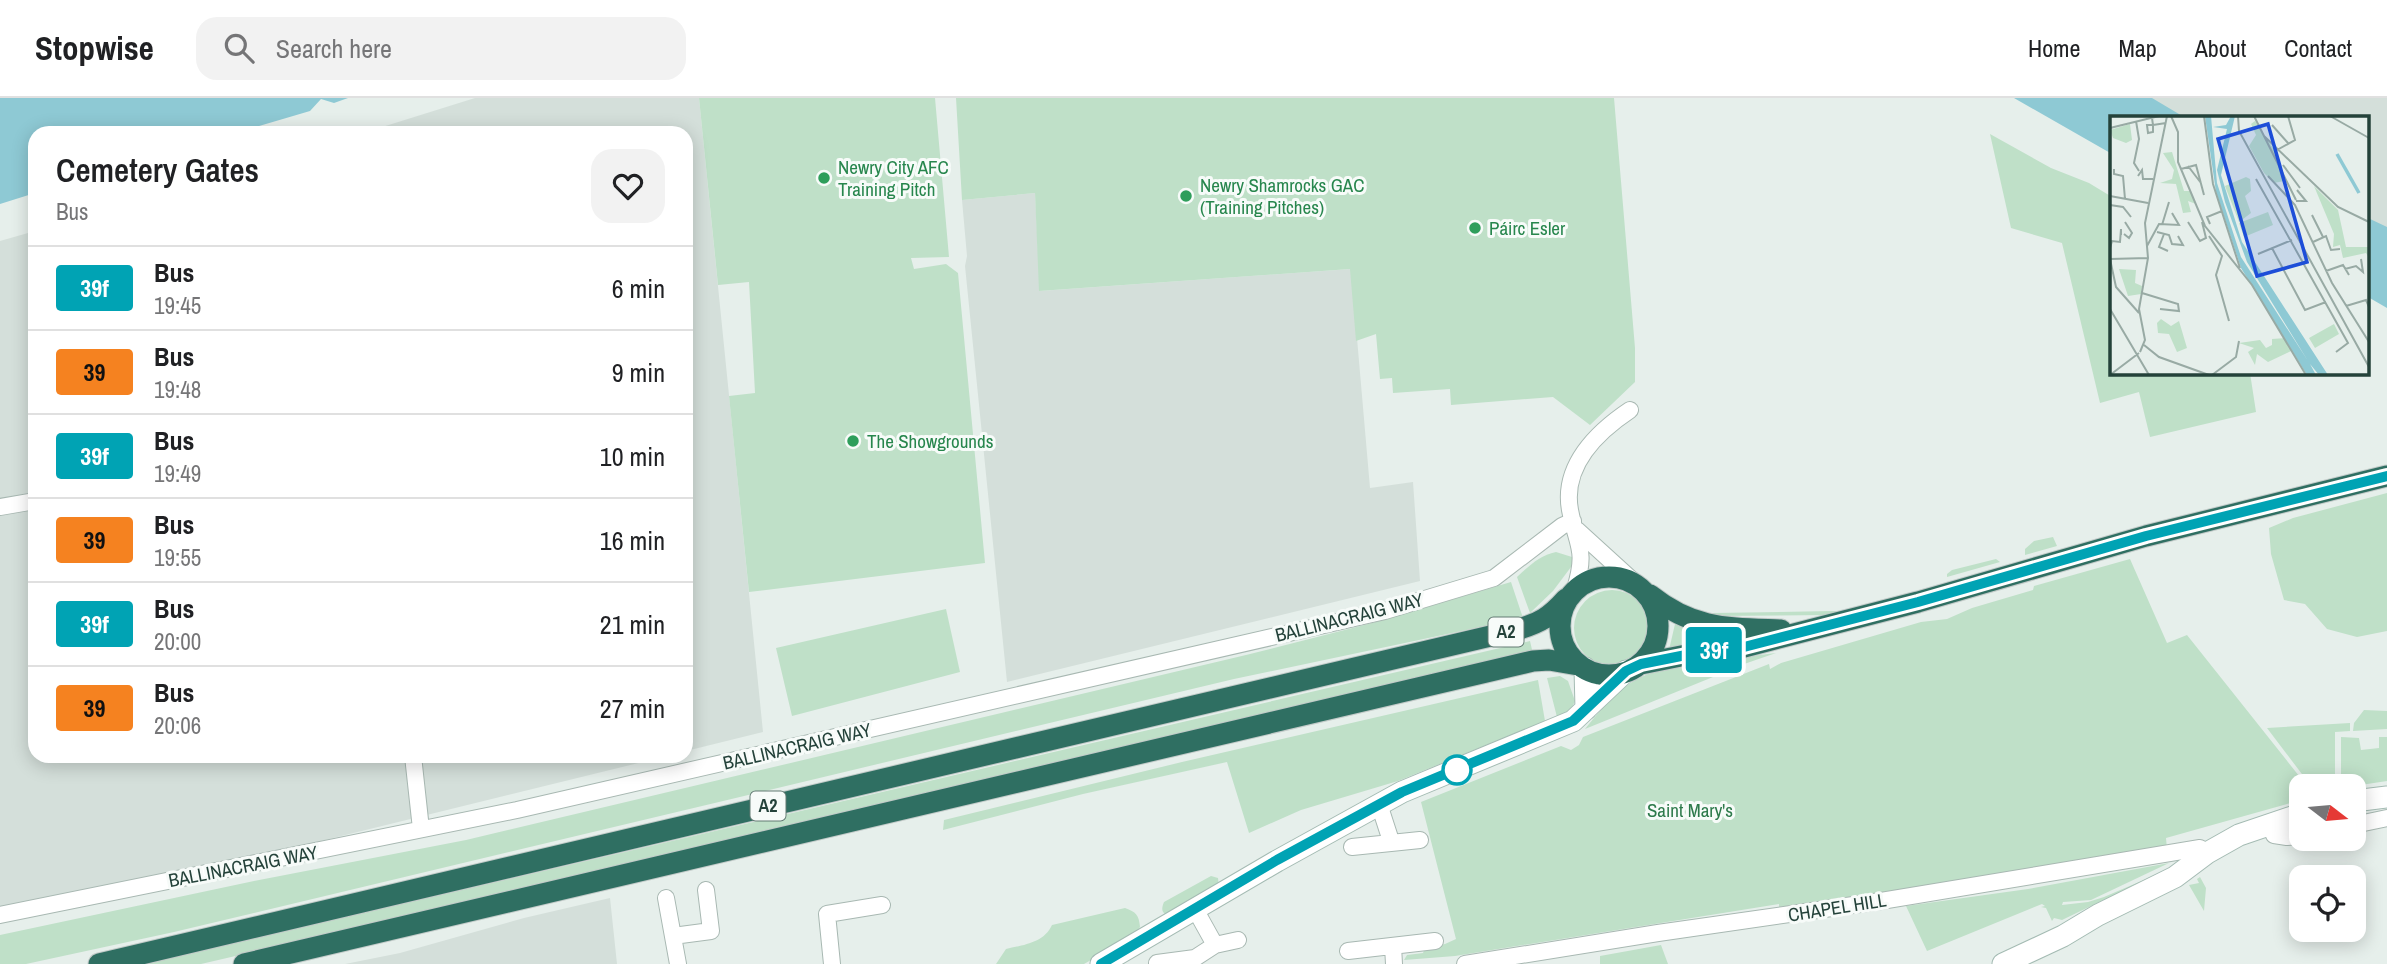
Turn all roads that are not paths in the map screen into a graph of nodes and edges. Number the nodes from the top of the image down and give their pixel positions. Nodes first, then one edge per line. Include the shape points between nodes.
1 (1630, 410) dead end
2 (2387, 476) edge
3 (28, 502) edge
4 (0, 507) edge
5 (1574, 524) junction
6 (1639, 586) junction
7 (1571, 594) junction
8 (1801, 631) junction
9 (1582, 667) junction
10 (1634, 668) junction
11 (1586, 709) junction
12 (414, 763) edge
13 (2387, 797) edge
14 (2366, 800) edge
15 (1379, 804) junction
16 (2289, 818) edge
17 (2387, 818) edge
18 (2366, 822) edge
19 (2269, 824) junction
20 (421, 829) junction
21 (2289, 837) edge
22 (1420, 840) dead end
23 (1391, 841) junction
24 (1352, 847) dead end
25 (2207, 853) junction
26 (706, 890) dead end
27 (666, 898) dead end
28 (882, 905) dead end
29 (1195, 909) junction
30 (0, 915) edge
31 (673, 936) junction
32 (1238, 940) dead end
33 (1436, 941) dead end
34 (1215, 945) junction
35 (1393, 946) junction
36 (1348, 951) dead end
37 (1157, 963) edge
38 (99, 964) edge
39 (244, 964) edge
40 (678, 964) edge
41 (832, 964) edge
42 (1101, 964) edge
43 (1394, 964) edge
44 (1465, 964) edge
45 (2003, 964) edge

1 - 5 street via 1594,437 1574,471 1570,491
2 - 8 highway, A2 via 2146,536
3 - 4 street
5 - 6 street
5 - 7 street via 1582,557
5 - 20 street, BALLINACRAIG WAY via 1562,526 1494,578 1385,611
6 - 7 highway, A2 via 1601,578
6 - 8 highway, A2 via 1686,619 1712,626
6 - 10 highway via 1659,616 1660,629 1651,655
7 - 9 highway via 1561,611 1559,636 1569,656
7 - 38 highway, A2 via 1538,624 1516,630
8 - 10 highway, A2
9 - 10 highway, A2 via 1611,674
9 - 11 street
9 - 39 highway, A2 via 1549,660 1523,663
10 - 11 street
11 - 15 street via 1540,737
12 - 20 street
13 - 14 street
15 - 23 street
15 - 29 street
16 - 19 street
17 - 18 street
19 - 21 street via 2274,835
19 - 25 street
20 - 30 street, BALLINACRAIG WAY
22 - 23 street
23 - 24 street
25 - 44 street, CHAPEL HILL via 2200,848
25 - 45 street via 2175,877
26 - 31 street via 711,931
27 - 31 street
28 - 41 street via 827,914
29 - 34 street
29 - 42 street
31 - 40 street
32 - 34 street
33 - 35 street
34 - 37 street via 1195,958
35 - 36 street
35 - 43 street

